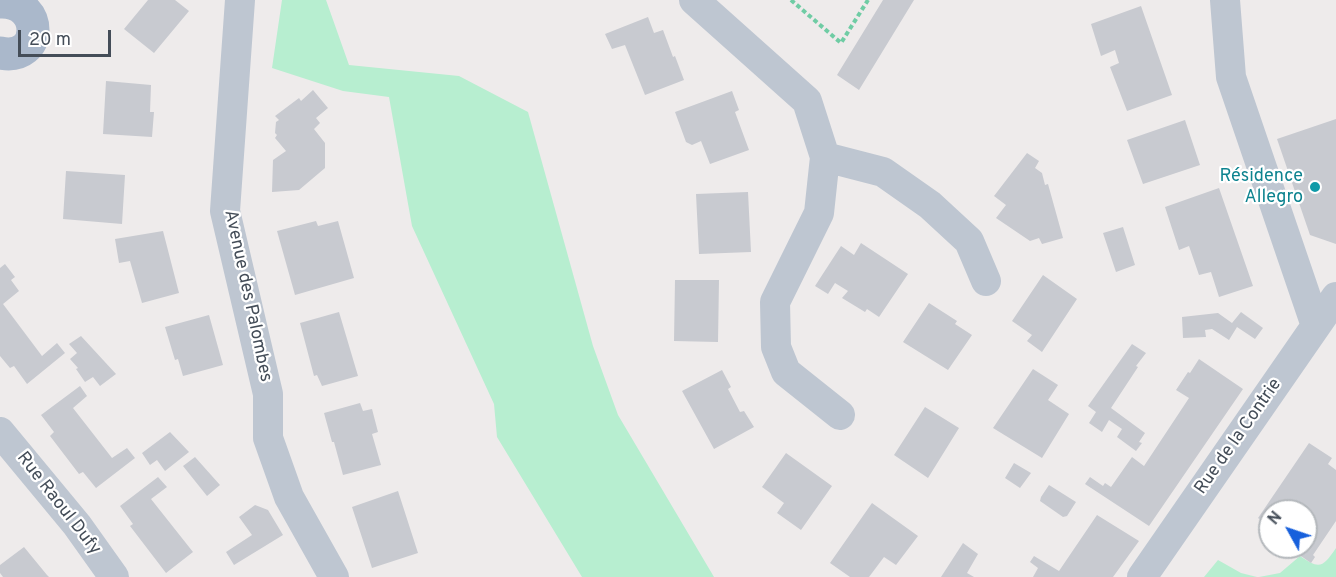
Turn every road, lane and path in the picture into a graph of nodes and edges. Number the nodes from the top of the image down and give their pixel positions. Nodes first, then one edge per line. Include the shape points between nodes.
1 (240, 0) edge
2 (694, 0) edge
3 (791, 0) edge
4 (868, 0) edge
5 (1226, 0) edge
6 (16, 4) edge
7 (3, 58) edge
8 (825, 157) junction
9 (986, 281) dead end
10 (1336, 297) edge
11 (1316, 326) junction
12 (840, 415) dead end
13 (0, 432) edge
14 (114, 577) edge
15 (334, 577) edge
16 (1142, 577) edge

1 - 15 street, Avenue des Palombes via 225,211 268,394 268,438 289,497
2 - 8 street via 807,101
3 - 4 path via 841,43
5 - 11 street via 1231,77
6 - 7 main road via 32,39 18,52
8 - 9 street via 883,172 930,205 969,241
8 - 12 street via 819,213 775,302 776,347 786,372
10 - 11 street, Rue de la Contrie
11 - 16 street, Rue de la Contrie
13 - 14 street, Rue Raoul Dufy via 77,525

